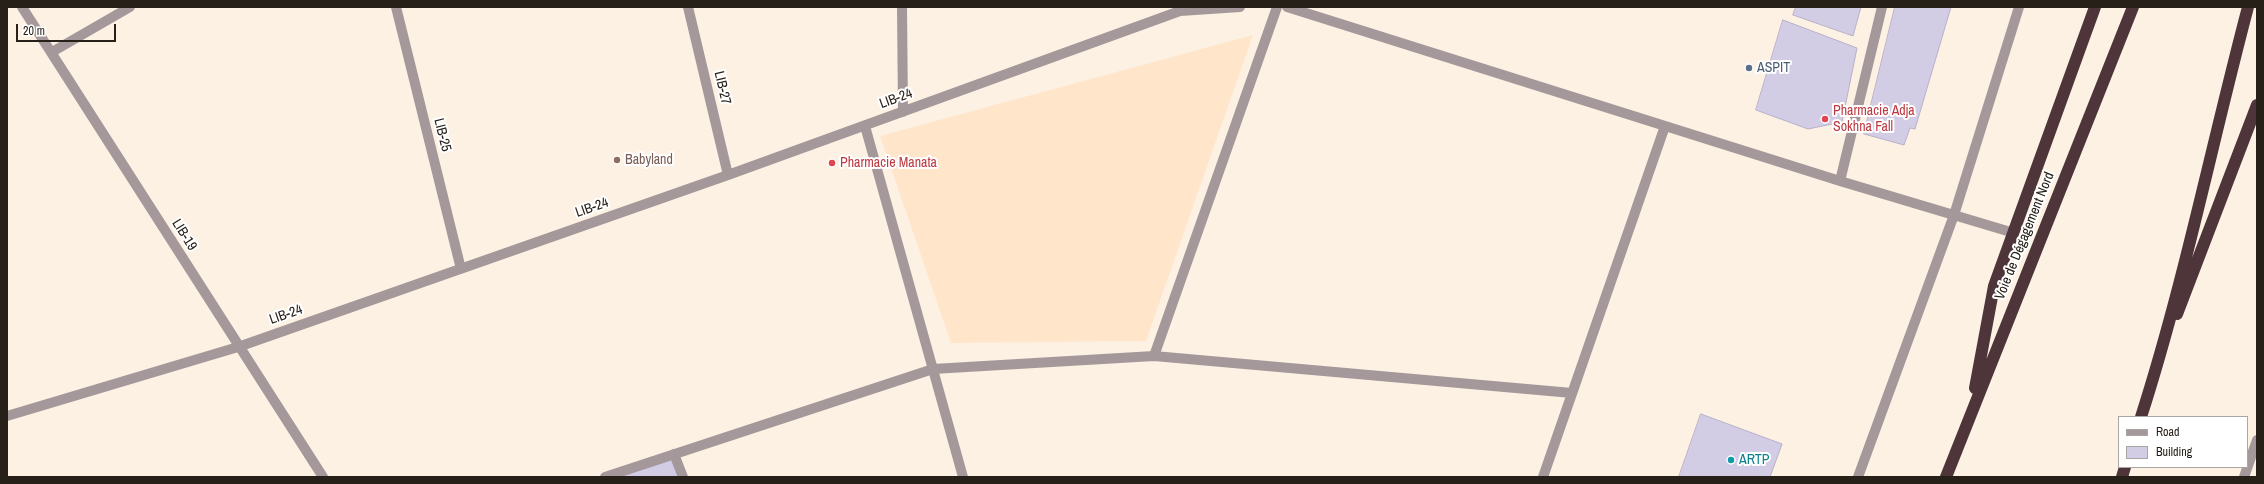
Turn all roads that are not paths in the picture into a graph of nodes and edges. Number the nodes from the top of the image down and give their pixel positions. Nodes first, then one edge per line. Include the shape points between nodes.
1 (22, 7) edge
2 (130, 7) edge
3 (396, 7) edge
4 (688, 7) edge
5 (902, 7) edge
6 (1240, 7) edge
7 (1277, 7) edge
8 (1287, 7) edge
9 (1882, 7) edge
10 (2019, 7) edge
11 (2095, 7) edge
12 (2133, 7) edge
13 (2248, 7) edge
14 (1180, 9) edge
15 (52, 52) junction
16 (2257, 106) edge
17 (903, 112) junction
18 (865, 126) junction
19 (1665, 126) junction
20 (728, 175) junction
21 (1840, 181) junction
22 (1954, 215) junction
23 (2014, 233) junction
24 (461, 269) junction
25 (238, 347) junction
26 (1154, 356) junction
27 (2159, 361) junction
28 (933, 369) junction
29 (1572, 394) junction
30 (7, 416) edge
31 (1970, 416) junction
32 (2141, 416) edge
33 (2257, 440) edge
34 (674, 454) junction
35 (2248, 466) edge
36 (324, 477) edge
37 (605, 477) edge
38 (683, 477) edge
39 (963, 477) edge
40 (1543, 477) edge
41 (1858, 477) edge
42 (1946, 477) edge

1 - 15 street, LIB-19
2 - 15 street
3 - 24 street, LIB-25
4 - 20 street, LIB-27
5 - 17 street
6 - 14 street, LIB-24
7 - 26 street
8 - 19 street
9 - 21 street
10 - 22 street
11 - 23 highway
12 - 31 highway, Voie de Dégagement Nord
13 - 27 highway
14 - 17 street, LIB-24
15 - 25 street, LIB-19
16 - 27 highway
17 - 18 street, LIB-24
18 - 20 street, LIB-24
18 - 28 street
19 - 21 street
19 - 29 street
20 - 24 street, LIB-24
21 - 22 street
22 - 23 street
22 - 41 street
23 - 31 highway via 1994,286
24 - 25 street, LIB-24
25 - 30 street, LIB-24
25 - 36 street, LIB-19
26 - 28 street
26 - 29 street
27 - 32 highway
28 - 34 street
28 - 39 street
29 - 40 street
31 - 42 highway, Voie de Dégagement Nord
33 - 35 street
34 - 37 street
34 - 38 street

